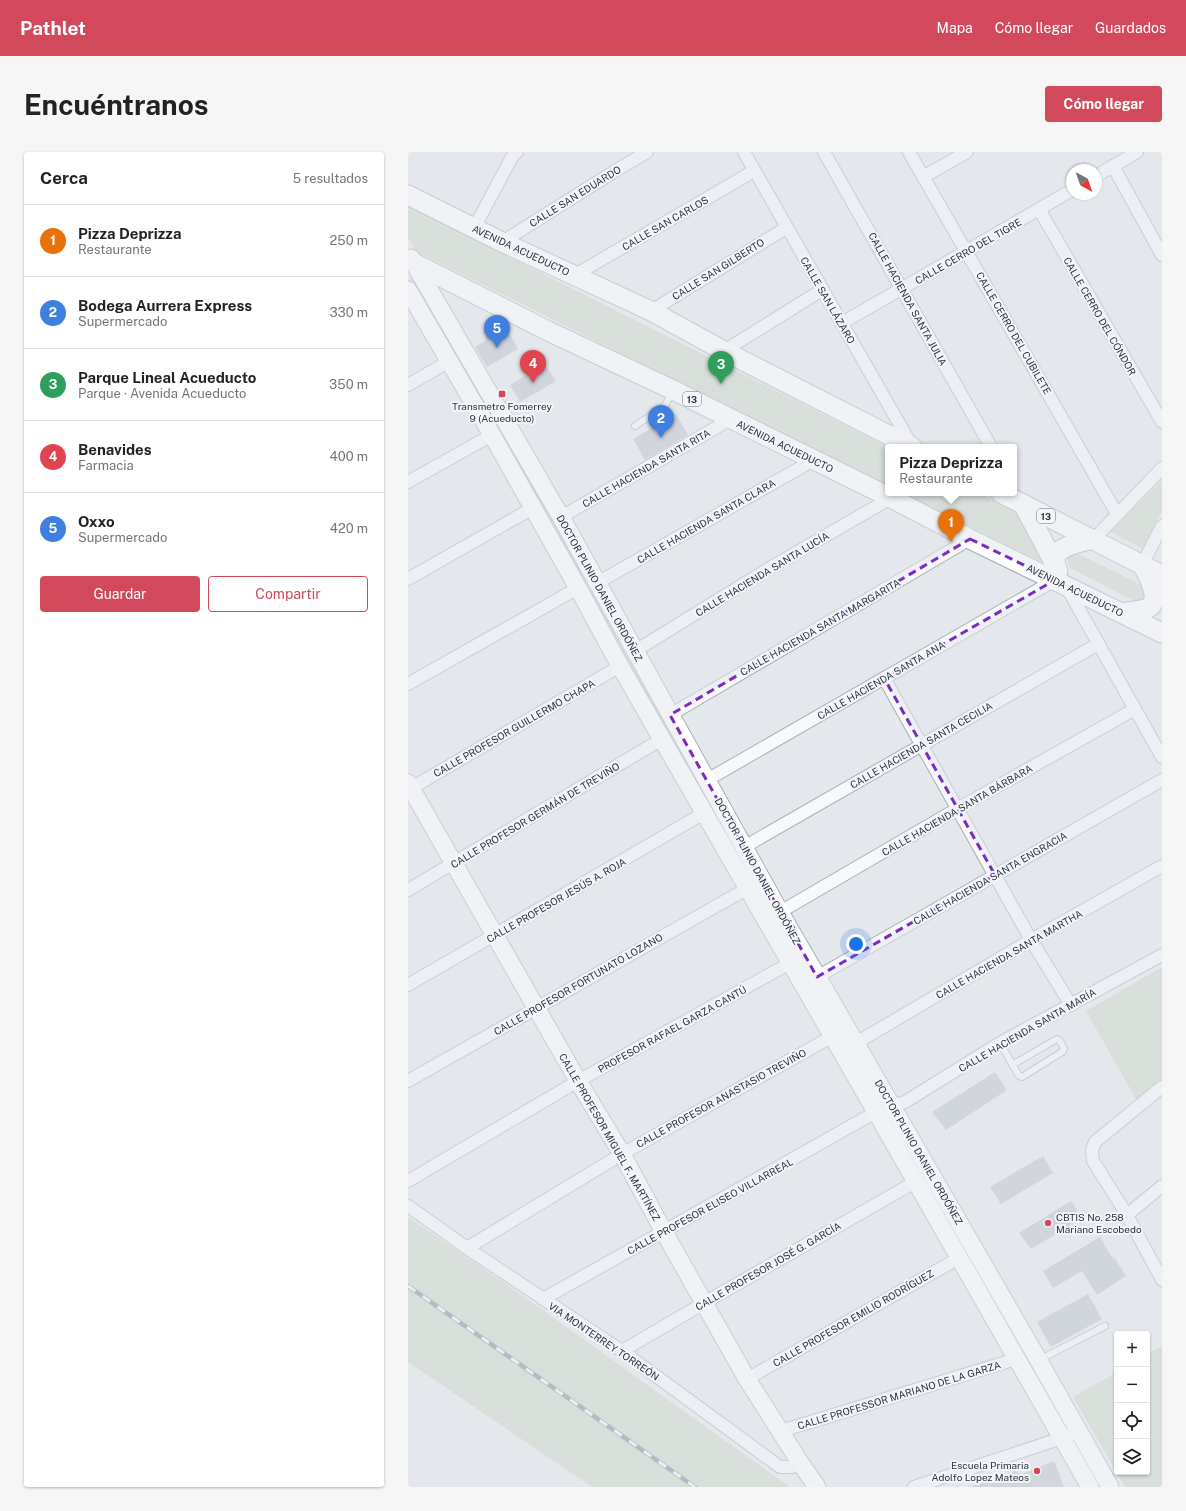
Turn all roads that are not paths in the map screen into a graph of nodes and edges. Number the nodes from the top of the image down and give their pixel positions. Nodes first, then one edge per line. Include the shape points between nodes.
1 (516, 152) edge
2 (647, 152) edge
3 (744, 152) edge
4 (824, 152) edge
5 (909, 152) edge
6 (967, 152) edge
7 (1137, 152) edge
8 (1113, 166) junction
9 (754, 170) junction
10 (1102, 172) edge
11 (923, 177) junction
12 (1066, 193) edge
13 (408, 195) edge
14 (1038, 209) junction
15 (474, 228) junction
16 (786, 228) junction
17 (502, 242) junction
18 (967, 251) junction
19 (1162, 255) edge
20 (410, 259) edge
21 (575, 275) junction
22 (902, 289) junction
23 (408, 290) edge
24 (822, 290) junction
25 (651, 311) junction
26 (842, 323) junction
27 (724, 351) junction
28 (450, 361) junction
29 (408, 384) edge
30 (673, 390) junction
31 (731, 419) junction
32 (1162, 422) edge
33 (635, 426) dead end
34 (492, 435) junction
35 (906, 444) edge
36 (910, 444) edge
37 (989, 444) edge
38 (814, 460) junction
39 (1162, 468) edge
40 (408, 482) edge
41 (885, 495) edge
42 (887, 496) edge
43 (1018, 496) edge
44 (891, 498) junction
45 (533, 508) junction
46 (1117, 514) junction
47 (561, 518) junction
48 (1162, 526) edge
49 (970, 539) junction
50 (1092, 540) junction
51 (1142, 565) junction
52 (1058, 576) junction
53 (1162, 576) edge
54 (408, 579) edge
55 (598, 583) junction
56 (578, 588) junction
57 (1123, 613) junction
58 (1162, 633) edge
59 (1098, 644) junction
60 (635, 651) junction
61 (620, 666) junction
62 (884, 678) junction
63 (408, 684) edge
64 (1135, 709) junction
65 (670, 715) junction
66 (662, 739) junction
67 (922, 744) junction
68 (1162, 757) edge
69 (706, 780) junction
70 (1162, 780) edge
71 (409, 787) edge
72 (957, 809) junction
73 (704, 813) junction
74 (744, 847) junction
75 (454, 864) junction
76 (1162, 866) edge
77 (995, 875) junction
78 (748, 888) junction
79 (408, 890) edge
80 (780, 912) junction
81 (495, 936) junction
82 (1032, 940) junction
83 (1162, 955) edge
84 (790, 963) junction
85 (818, 977) junction
86 (408, 985) edge
87 (1071, 1005) junction
88 (536, 1008) junction
89 (833, 1036) junction
90 (856, 1043) junction
91 (1000, 1043) junction
92 (1012, 1065) junction
93 (408, 1081) edge
94 (578, 1081) junction
95 (1162, 1087) edge
96 (892, 1104) junction
97 (876, 1112) junction
98 (622, 1154) junction
99 (408, 1181) edge
100 (915, 1182) junction
101 (1162, 1186) edge
102 (408, 1206) edge
103 (1127, 1216) junction
104 (664, 1232) junction
105 (467, 1248) junction
106 (959, 1258) junction
107 (1162, 1280) edge
108 (543, 1299) junction
109 (704, 1303) junction
110 (1105, 1326) dead end
111 (622, 1351) junction
112 (1016, 1359) junction
113 (1038, 1361) junction
114 (747, 1379) junction
115 (781, 1432) junction
116 (1079, 1432) junction
117 (1062, 1439) junction
118 (801, 1464) junction
119 (817, 1487) edge
120 (914, 1487) edge
121 (1090, 1487) edge
122 (1110, 1487) edge

1 - 15 street
2 - 17 street, CALLE SAN EDUARDO
3 - 9 street, CALLE SAN LÁZARO
4 - 22 street, CALLE HACIENDA SANTA JULIA
5 - 11 street, CALLE CERRO DEL CUBILETE
6 - 11 street
7 - 8 street
8 - 10 street
8 - 19 street
9 - 16 street, CALLE SAN LÁZARO
9 - 21 street, CALLE SAN CARLOS
11 - 18 street, CALLE CERRO DEL CUBILETE
12 - 14 street, CALLE CERRO DEL TIGRE
13 - 15 main road, AVENIDA ACUEDUCTO
14 - 18 street, CALLE CERRO DEL TIGRE
14 - 32 street, CALLE CERRO DEL CÓNDOR
15 - 17 main road, AVENIDA ACUEDUCTO
16 - 24 street, CALLE SAN LÁZARO
16 - 25 street, CALLE SAN GILBERTO
17 - 21 main road, AVENIDA ACUEDUCTO
18 - 22 street, CALLE CERRO DEL TIGRE
18 - 46 street, CALLE CERRO DEL CUBILETE
20 - 30 main road, AVENIDA ACUEDUCTO / 13 via 548,331
20 - 47 street, DOCTOR PLINIO DANIEL ORDÓÑEZ
21 - 25 main road, AVENIDA ACUEDUCTO
22 - 26 street, CALLE CERRO DEL TIGRE
22 - 37 street, CALLE HACIENDA SANTA JULIA
23 - 28 street, DOCTOR PLINIO DANIEL ORDÓÑEZ
24 - 26 street, CALLE SAN LÁZARO
24 - 27 street
25 - 27 main road, AVENIDA ACUEDUCTO
26 - 36 street, CALLE SAN LÁZARO
27 - 35 main road, AVENIDA ACUEDUCTO
28 - 29 street
28 - 34 street, DOCTOR PLINIO DANIEL ORDÓÑEZ
30 - 31 main road, AVENIDA ACUEDUCTO / 13
30 - 33 lane via 665,406
31 - 38 main road, AVENIDA ACUEDUCTO / 13
31 - 47 street, CALLE HACIENDA SANTA RITA
34 - 40 street
34 - 45 street, DOCTOR PLINIO DANIEL ORDÓÑEZ
38 - 41 main road, AVENIDA ACUEDUCTO / 13
38 - 55 street, CALLE HACIENDA SANTA CLARA
39 - 46 street
42 - 44 main road, AVENIDA ACUEDUCTO / 13
43 - 50 main road, 13
43 - 52 main road
44 - 49 main road, AVENIDA ACUEDUCTO / 13
44 - 60 street, CALLE HACIENDA SANTA LUCÍA via 773,566
45 - 54 street
45 - 56 street, DOCTOR PLINIO DANIEL ORDÓÑEZ
46 - 50 street
47 - 55 street, DOCTOR PLINIO DANIEL ORDÓÑEZ
48 - 51 street
49 - 52 main road, AVENIDA ACUEDUCTO / 13
49 - 65 street, CALLE HACIENDA SANTA MARGARITA
50 - 51 main road, 13
50 - 52 main road via 1060,550 1055,556
51 - 53 main road, 13
51 - 57 main road via 1153,584 1154,602 1146,608
52 - 57 main road, AVENIDA ACUEDUCTO / 13
52 - 59 street
52 - 62 street, CALLE HACIENDA SANTA ANA
55 - 56 street
55 - 60 street, DOCTOR PLINIO DANIEL ORDÓÑEZ
56 - 61 street, DOCTOR PLINIO DANIEL ORDÓÑEZ
56 - 63 street
57 - 58 main road, AVENIDA ACUEDUCTO / 13
59 - 64 street
59 - 67 street, CALLE HACIENDA SANTA CECILIA
60 - 65 street, DOCTOR PLINIO DANIEL ORDÓÑEZ
61 - 66 street, DOCTOR PLINIO DANIEL ORDÓÑEZ
61 - 71 street, CALLE PROFESOR GUILLERMO CHAPA
62 - 67 street
62 - 69 street, CALLE HACIENDA SANTA ANA
64 - 68 street
64 - 72 street, CALLE HACIENDA SANTA BÁRBARA
65 - 69 street, DOCTOR PLINIO DANIEL ORDÓÑEZ
66 - 73 street, DOCTOR PLINIO DANIEL ORDÓÑEZ
66 - 75 street, CALLE PROFESOR GERMÁN DE TREVIÑO
67 - 72 street
67 - 74 street, CALLE HACIENDA SANTA CECILIA
69 - 74 street, DOCTOR PLINIO DANIEL ORDÓÑEZ
70 - 77 street, CALLE HACIENDA SANTA ENGRACIA
71 - 75 street, CALLE PROFESOR MIGUEL F. MARTÍNEZ
72 - 77 street
72 - 80 street, CALLE HACIENDA SANTA BÁRBARA
73 - 78 street, DOCTOR PLINIO DANIEL ORDÓÑEZ
73 - 81 street, CALLE PROFESOR JESÚS A. ROJA
74 - 80 street, DOCTOR PLINIO DANIEL ORDÓÑEZ
75 - 79 street, CALLE PROFESOR GERMÁN DE TREVIÑO
75 - 81 street, CALLE PROFESOR MIGUEL F. MARTÍNEZ
76 - 82 street, CALLE HACIENDA SANTA MARTHA
77 - 82 street
77 - 85 street, CALLE HACIENDA SANTA ENGRACIA
78 - 84 street, DOCTOR PLINIO DANIEL ORDÓÑEZ
78 - 88 street, CALLE PROFESOR FORTUNATO LOZANO
80 - 85 street, DOCTOR PLINIO DANIEL ORDÓÑEZ
81 - 86 street, CALLE PROFESOR JESÚS A. ROJA
81 - 88 street, CALLE PROFESOR MIGUEL F. MARTÍNEZ
82 - 87 street
82 - 90 street, CALLE HACIENDA SANTA MARTHA
83 - 87 street, CALLE HACIENDA SANTA MARÍA
84 - 89 street, DOCTOR PLINIO DANIEL ORDÓÑEZ
84 - 94 street, PROFESOR RAFAEL GARZA CANTÚ
85 - 90 street, DOCTOR PLINIO DANIEL ORDÓÑEZ
87 - 91 street, CALLE HACIENDA SANTA MARÍA
88 - 93 street, CALLE PROFESOR FORTUNATO LOZANO
88 - 94 street, CALLE PROFESOR MIGUEL F. MARTÍNEZ
89 - 97 street, DOCTOR PLINIO DANIEL ORDÓÑEZ
89 - 98 street, CALLE PROFESOR ANASTASIO TREVIÑO
90 - 96 street, DOCTOR PLINIO DANIEL ORDÓÑEZ
91 - 92 lane
91 - 96 street, CALLE HACIENDA SANTA MARÍA via 905,1102
92 - 92 lane via 1022,1077 1064,1049 1057,1039
94 - 98 street, CALLE PROFESOR MIGUEL F. MARTÍNEZ
94 - 99 street, PROFESOR RAFAEL GARZA CANTÚ
95 - 103 street via 1095,1142 1092,1150 1093,1161
96 - 97 street
96 - 113 street, DOCTOR PLINIO DANIEL ORDÓÑEZ
97 - 100 street, DOCTOR PLINIO DANIEL ORDÓÑEZ
97 - 104 street, CALLE PROFESOR ELISEO VILLARREAL
98 - 104 street, CALLE PROFESOR MIGUEL F. MARTÍNEZ
98 - 105 street, CALLE PROFESOR ANASTASIO TREVIÑO
100 - 106 street, DOCTOR PLINIO DANIEL ORDÓÑEZ
100 - 109 street, CALLE PROFESOR JOSÉ G. GARCÍA
101 - 103 street
102 - 105 street, VIA MONTERREY TORREÓN
103 - 107 street
104 - 108 street, CALLE PROFESOR ELISEO VILLARREAL
104 - 109 street, CALLE PROFESOR MIGUEL F. MARTÍNEZ
105 - 108 street, VIA MONTERREY TORREÓN
106 - 112 street, DOCTOR PLINIO DANIEL ORDÓÑEZ
106 - 114 street, CALLE PROFESOR EMILIO RODRÍGUEZ
108 - 111 street, VIA MONTERREY TORREÓN
109 - 111 street, CALLE PROFESOR JOSÉ G. GARCÍA
109 - 114 street, CALLE PROFESOR MIGUEL F. MARTÍNEZ
110 - 113 lane
111 - 118 street, VIA MONTERREY TORREÓN via 780,1467
112 - 115 street, CALLE PROFESSOR MARIANO DE LA GARZA
112 - 117 street, DOCTOR PLINIO DANIEL ORDÓÑEZ
113 - 116 street, DOCTOR PLINIO DANIEL ORDÓÑEZ
114 - 115 street, CALLE PROFESOR MIGUEL F. MARTÍNEZ
115 - 118 street, CALLE PROFESOR MIGUEL F. MARTÍNEZ
116 - 117 street
116 - 122 street, DOCTOR PLINIO DANIEL ORDÓÑEZ
117 - 120 street
117 - 121 street, DOCTOR PLINIO DANIEL ORDÓÑEZ
118 - 119 street, CALLE PROFESOR MIGUEL F. MARTÍNEZ

